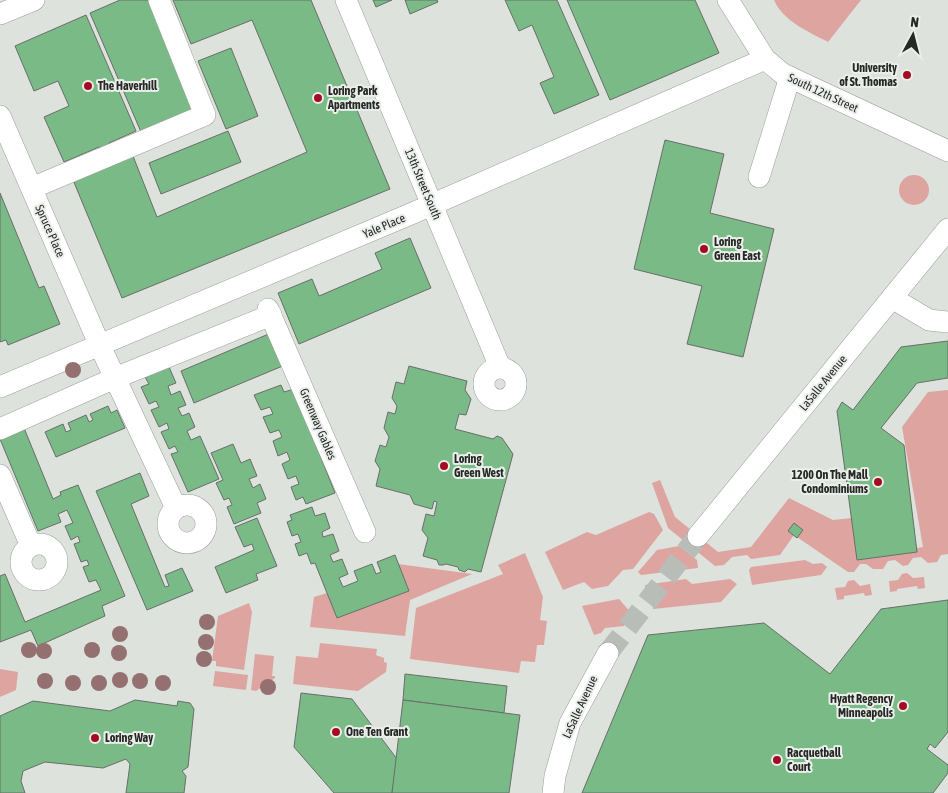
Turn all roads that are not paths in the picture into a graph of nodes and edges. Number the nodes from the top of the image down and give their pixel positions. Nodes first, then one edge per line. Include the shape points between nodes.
1 (34, 0) edge
2 (159, 0) edge
3 (346, 0) edge
4 (728, 0) edge
5 (0, 14) edge
6 (765, 60) junction
7 (790, 77) junction
8 (0, 116) edge
9 (948, 151) edge
10 (760, 177) dead end
11 (32, 188) junction
12 (432, 205) junction
13 (948, 230) edge
14 (892, 298) junction
15 (264, 301) junction
16 (948, 322) edge
17 (100, 346) junction
18 (500, 367) dead end
19 (115, 378) junction
20 (0, 387) edge
21 (0, 429) edge
22 (0, 476) edge
23 (176, 508) dead end
24 (365, 532) dead end
25 (698, 536) tunnel mouth
26 (31, 546) dead end
27 (608, 654) tunnel mouth
28 (553, 793) edge

1 - 5 street
2 - 11 street via 205,115
3 - 12 street, 13th Street South
4 - 6 street, South 12th Street
6 - 7 street, South 12th Street
6 - 12 street, Yale Place
7 - 9 street, South 12th Street
7 - 10 street
8 - 11 street, Spruce Place
11 - 17 street, Spruce Place
12 - 15 street, Yale Place
12 - 18 street, 13th Street South
13 - 14 street, LaSalle Avenue
14 - 16 street via 929,320
14 - 25 street, LaSalle Avenue
15 - 17 street, Yale Place
15 - 19 street
15 - 24 street, Greenway Gables
17 - 19 street
17 - 20 street, Yale Place
19 - 21 street
19 - 23 street
22 - 26 street
27 - 28 street, LaSalle Avenue via 570,723

